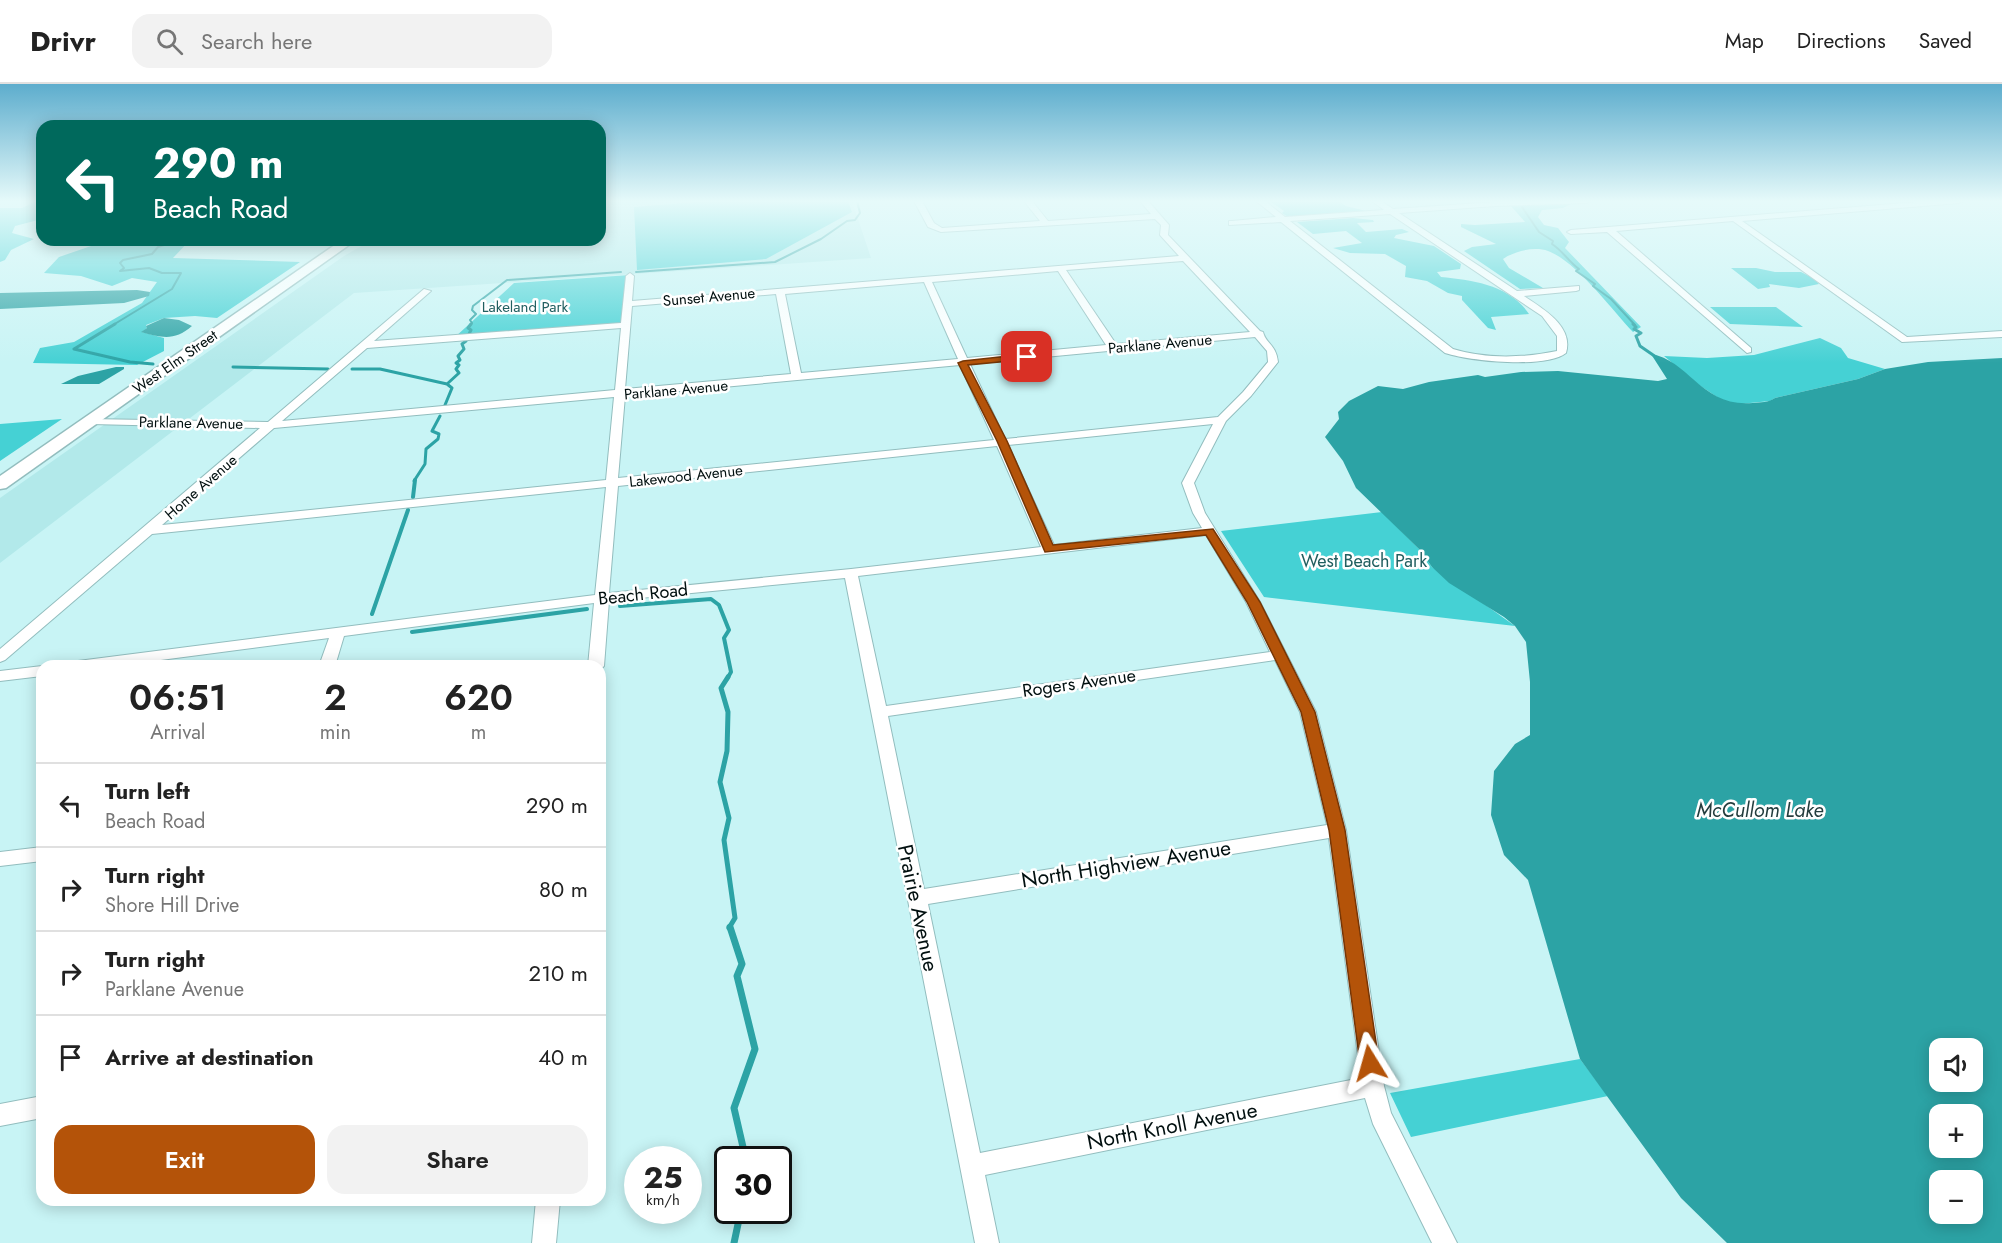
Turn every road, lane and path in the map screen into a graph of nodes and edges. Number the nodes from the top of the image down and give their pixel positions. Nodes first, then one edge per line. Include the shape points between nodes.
1 (328, 255) edge
2 (1183, 255) edge
3 (1328, 255) edge
4 (1458, 255) edge
5 (1640, 255) edge
6 (1785, 255) edge
7 (1186, 258) junction
8 (1061, 269) junction
9 (630, 276) dead end
10 (927, 280) junction
11 (1576, 288) dead end
12 (427, 291) dead end
13 (780, 291) junction
14 (1515, 294) junction
15 (627, 304) junction
16 (626, 325) junction
17 (1260, 334) junction
18 (2002, 334) edge
19 (366, 345) junction
20 (1113, 348) junction
21 (1747, 350) dead end
22 (963, 363) junction
23 (797, 378) junction
24 (620, 395) junction
25 (1221, 420) junction
26 (91, 421) junction
27 (272, 425) junction
28 (1002, 441) junction
29 (0, 484) edge
30 (612, 484) junction
31 (151, 530) junction
32 (1209, 531) junction
33 (1049, 549) junction
34 (851, 573) junction
35 (601, 598) junction
36 (338, 633) junction
37 (1280, 655) junction
38 (0, 657) edge
39 (125, 660) edge
40 (329, 660) edge
41 (596, 660) edge
42 (36, 671) edge
43 (0, 676) edge
44 (879, 712) junction
45 (1337, 830) junction
46 (36, 855) edge
47 (0, 860) edge
48 (916, 898) junction
49 (1373, 1086) junction
50 (36, 1108) edge
51 (0, 1115) edge
52 (971, 1166) junction
53 (547, 1206) edge
54 (544, 1243) edge
55 (987, 1243) edge
56 (1444, 1243) edge

1 - 26 main road, West Elm Street
2 - 7 street
3 - 14 street via 1449,351 1474,358 1546,357 1561,353 1562,336 1545,314
4 - 14 street
5 - 21 street
6 - 18 street via 1905,340
7 - 8 street, Sunset Avenue
7 - 17 street
8 - 10 street, Sunset Avenue
8 - 20 street
9 - 15 street
10 - 13 street, Sunset Avenue
10 - 22 street
11 - 14 street
12 - 19 street, Home Avenue
13 - 15 street, Sunset Avenue
13 - 23 street
15 - 16 street
16 - 19 street
16 - 24 street
17 - 20 street, Parklane Avenue
17 - 25 street via 1272,350 1273,362
19 - 27 street, Home Avenue
20 - 22 street, Parklane Avenue
22 - 23 street, Parklane Avenue
22 - 28 street
23 - 24 street, Parklane Avenue
24 - 27 street, Parklane Avenue
24 - 30 street
25 - 28 street, Lakewood Avenue
25 - 32 street via 1188,483
26 - 27 street, Parklane Avenue
26 - 29 main road, West Elm Street
27 - 31 street, Home Avenue
28 - 30 street, Lakewood Avenue
28 - 33 street
30 - 31 street, Lakewood Avenue
30 - 35 street
31 - 38 street, Home Avenue
32 - 33 street, Beach Road
32 - 37 street
33 - 34 street, Beach Road
34 - 35 street, Beach Road
34 - 44 street, Prairie Avenue
35 - 36 street, Beach Road
35 - 41 street
36 - 39 street, Beach Road
36 - 40 street
37 - 44 street, Rogers Avenue
37 - 45 street via 1308,712
42 - 43 street
44 - 48 street, Prairie Avenue
45 - 48 street, North Highview Avenue
45 - 49 street
46 - 47 street
48 - 52 street, Prairie Avenue
49 - 52 street, North Knoll Avenue
49 - 56 street via 1381,1116
50 - 51 street
52 - 55 street, Prairie Avenue
53 - 54 street

